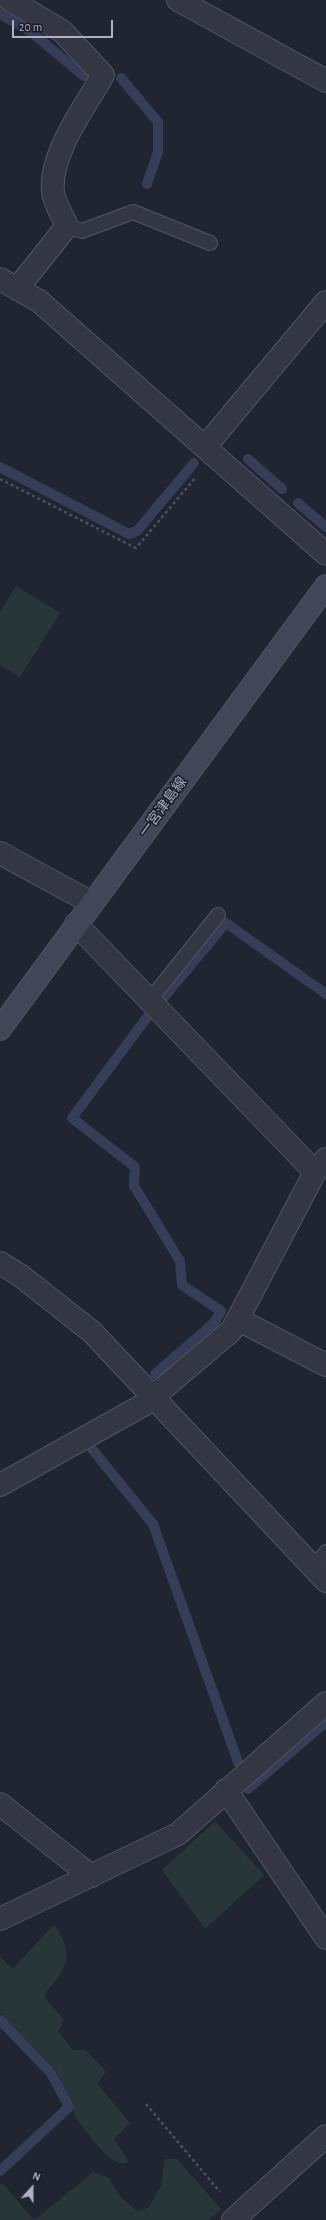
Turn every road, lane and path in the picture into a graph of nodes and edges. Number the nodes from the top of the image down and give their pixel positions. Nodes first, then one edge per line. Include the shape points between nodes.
1 (10, 0) edge
2 (178, 0) edge
3 (326, 81) edge
4 (67, 226) junction
5 (210, 243) dead end
6 (6, 285) edge
7 (326, 302) edge
8 (209, 452) junction
9 (0, 479) edge
10 (326, 554) edge
11 (326, 586) edge
12 (0, 853) edge
13 (92, 903) junction
14 (218, 915) dead end
15 (76, 924) junction
16 (150, 1000) junction
17 (0, 1029) edge
18 (321, 1166) edge
19 (0, 1263) edge
20 (239, 1320) junction
21 (326, 1365) edge
22 (154, 1398) junction
23 (0, 1485) edge
24 (322, 1567) edge
25 (326, 1703) edge
26 (226, 1790) junction
27 (0, 1804) edge
28 (91, 1876) junction
29 (0, 1919) edge
30 (326, 1938) edge
31 (146, 2104) dead end
32 (326, 2136) edge
33 (236, 2217) edge

1 - 4 street via 62,31 103,75 62,147 54,171 53,193
2 - 3 street
4 - 5 lane via 82,231 133,212
4 - 6 street
6 - 8 street via 39,301
7 - 8 street
8 - 9 path via 136,548
8 - 10 street
11 - 13 main road, 一宮津島線
12 - 13 street
13 - 15 main road, 一宮津島線
14 - 16 lane
15 - 16 street
15 - 17 main road, 一宮津島線
16 - 18 street
18 - 20 street
19 - 22 street via 21,1276 92,1332
20 - 21 street
20 - 22 street via 232,1330
22 - 23 street
22 - 24 street
25 - 26 street
26 - 28 street via 178,1834
26 - 30 street
27 - 28 street
28 - 29 street
31 - 33 path
32 - 33 street

